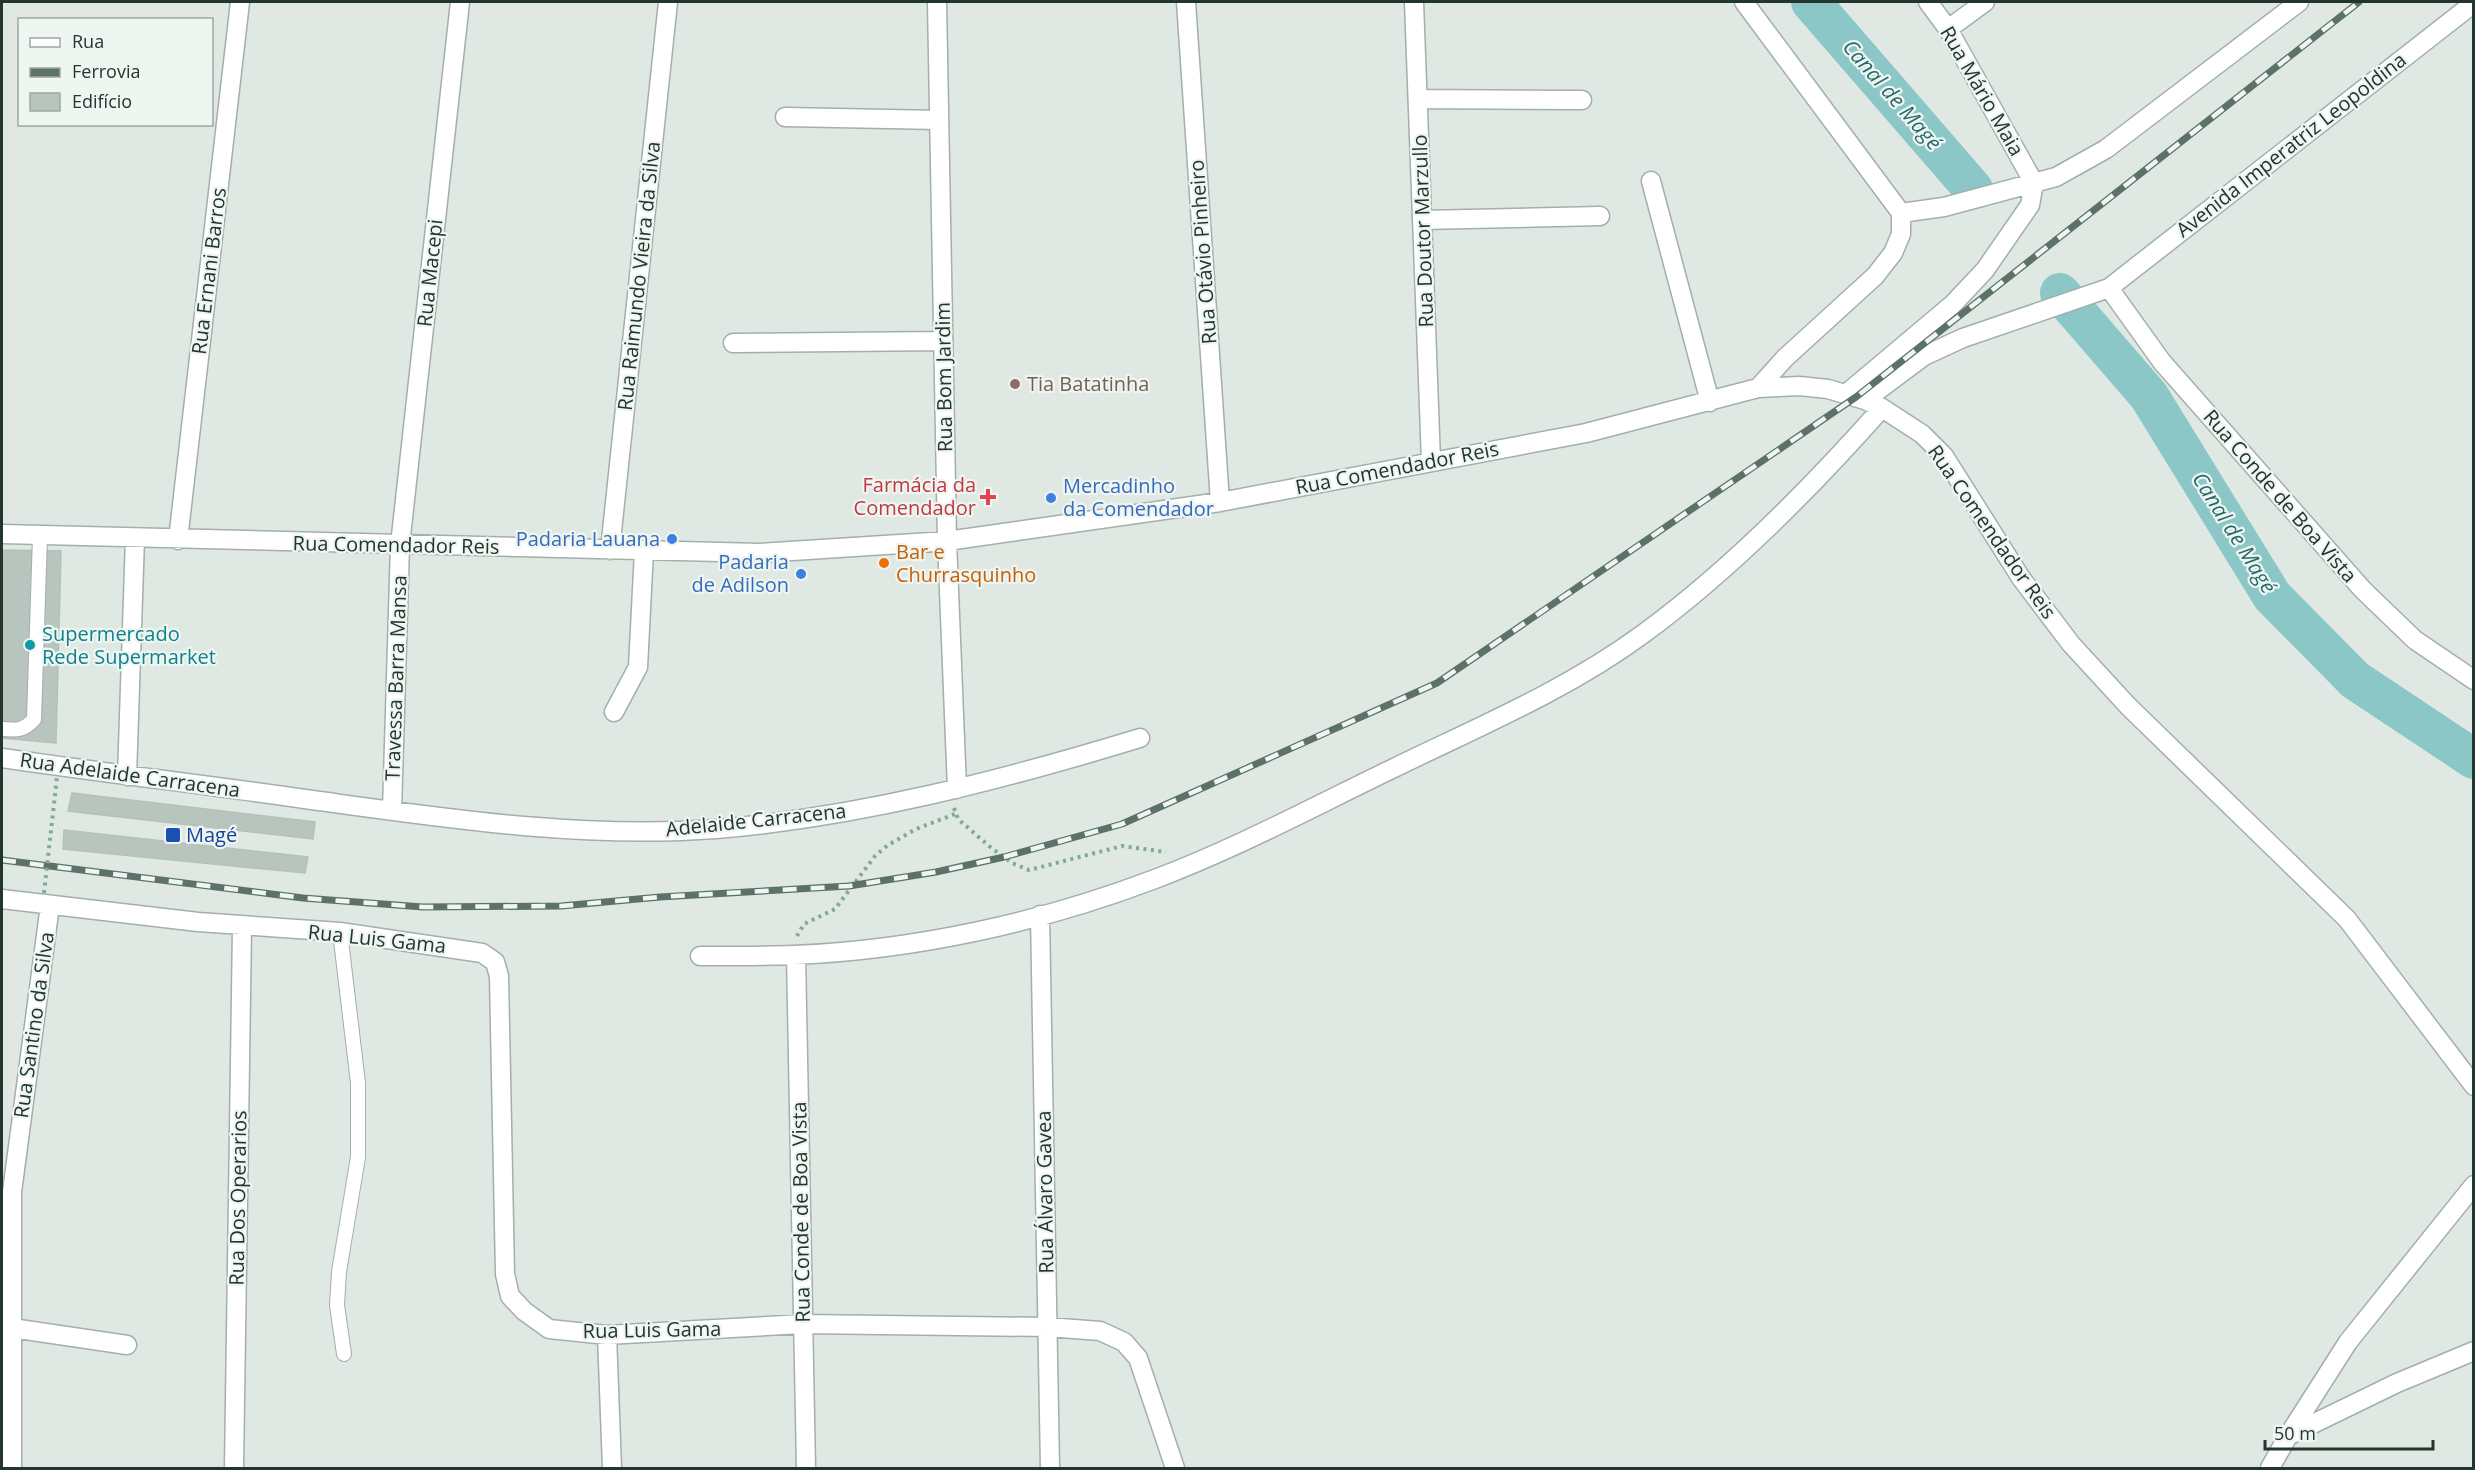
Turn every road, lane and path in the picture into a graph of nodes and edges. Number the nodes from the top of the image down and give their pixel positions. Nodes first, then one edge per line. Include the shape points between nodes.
1 (240, 2) edge
2 (460, 2) edge
3 (668, 2) edge
4 (937, 2) edge
5 (1186, 2) edge
6 (1414, 2) edge
7 (1744, 2) edge
8 (1929, 2) edge
9 (1984, 2) edge
10 (2299, 2) edge
11 (2474, 3) edge
12 (1948, 29) junction
13 (1419, 99) junction
14 (1582, 100) dead end
15 (784, 117) dead end
16 (939, 120) junction
17 (1651, 181) dead end
18 (2034, 183) junction
19 (1901, 213) junction
20 (1600, 216) dead end
21 (1422, 220) junction
22 (2109, 288) junction
23 (943, 340) junction
24 (733, 343) dead end
25 (1758, 388) junction
26 (1846, 394) junction
27 (1865, 400) junction
28 (1710, 402) junction
29 (1882, 408) junction
30 (1431, 461) junction
31 (1220, 502) junction
32 (2, 534) edge
33 (40, 536) junction
34 (135, 538) junction
35 (178, 540) junction
36 (947, 541) junction
37 (400, 546) junction
38 (609, 550) junction
39 (644, 551) junction
40 (2474, 680) edge
41 (614, 712) dead end
42 (2, 729) edge
43 (1140, 738) dead end
44 (2, 758) edge
45 (127, 776) junction
46 (57, 777) dead end
47 (957, 789) junction
48 (258, 792) joint
49 (392, 811) junction
50 (955, 814) junction
51 (1197, 861) junction
52 (2, 899) edge
53 (47, 899) junction
54 (1040, 915) junction
55 (242, 927) junction
56 (340, 932) junction
57 (796, 955) junction
58 (700, 956) dead end
59 (2474, 1086) edge
60 (2474, 1185) edge
61 (7, 1190) edge
62 (803, 1324) junction
63 (1048, 1327) junction
64 (12, 1328) junction
65 (607, 1335) junction
66 (127, 1345) dead end
67 (2474, 1351) edge
68 (344, 1354) dead end
69 (2288, 1436) junction
70 (12, 1468) edge
71 (234, 1468) edge
72 (612, 1468) edge
73 (806, 1468) edge
74 (1050, 1468) edge
75 (1174, 1468) edge
76 (2270, 1468) edge

1 - 35 street, Rua Ernani Barros
2 - 37 street, Rua Macepi
3 - 38 street, Rua Raimundo Vieira da Silva
4 - 16 street, Rua Bom Jardim
5 - 31 street, Rua Otávio Pinheiro
6 - 13 street, Rua Doutor Marzullo
7 - 19 street
8 - 12 street, Rua Mário Maia
9 - 12 street
10 - 18 street via 2106,149 2076,168
11 - 22 street, Avenida Imperatriz Leopoldina
12 - 18 street, Rua Mário Maia
13 - 14 street
13 - 21 street, Rua Doutor Marzullo
15 - 16 street
16 - 23 street, Rua Bom Jardim
17 - 28 street
18 - 19 street via 1944,207
18 - 26 street via 2030,205 1985,270 1953,304
19 - 25 street via 1900,234 1893,253 1875,276 1785,358
20 - 21 street
21 - 30 street, Rua Doutor Marzullo
22 - 27 street, Avenida Imperatriz Leopoldina via 1999,324 1924,356
22 - 40 street, Rua Conde de Boa Vista via 2162,362 2363,590 2415,640
23 - 24 street
23 - 36 street, Rua Bom Jardim
25 - 26 street, Rua Comendador Reis via 1799,386
25 - 28 street, Rua Comendador Reis
26 - 27 street, Rua Comendador Reis
27 - 29 street, Rua Comendador Reis
28 - 30 street, Rua Comendador Reis via 1586,433
29 - 51 street via 1828,468 1711,578 1642,635 1543,696
29 - 59 street, Rua Comendador Reis via 1922,434 1944,456 2021,578 2071,644 2128,706 2347,919
30 - 31 street, Rua Comendador Reis
31 - 36 street, Rua Comendador Reis
32 - 33 street, Rua Comendador Reis
33 - 34 street, Rua Comendador Reis
33 - 42 lane via 34,718 19,731
34 - 35 street, Rua Comendador Reis
34 - 45 street
35 - 37 street, Rua Comendador Reis
36 - 39 street, Rua Comendador Reis via 760,553
36 - 47 street, Rua Bom Jardim
37 - 38 street, Rua Comendador Reis
37 - 49 street, Travessa Barra Mansa
38 - 39 street, Rua Comendador Reis
39 - 41 street via 638,667
43 - 47 street, Adelaide Carracena
44 - 45 street, Rua Adelaide Carracena
45 - 48 street, Rua Adelaide Carracena
46 - 53 path, bridge
47 - 49 street, Adelaide Carracena via 806,818 715,829 604,830
47 - 50 path
48 - 49 street, Adelaide Carracena
50 - 51 path via 989,846 1029,870 1122,846 1185,852
50 - 57 path via 916,829 875,856 835,909 799,928
51 - 54 street via 1120,891
52 - 53 street, Rua Luis Gama
53 - 55 street, Rua Luis Gama
53 - 61 street, Rua Santino da Silva
54 - 57 street via 906,943
54 - 63 street, Rua Álvaro Gavea
55 - 56 street, Rua Luis Gama
55 - 71 street, Rua Dos Operarios
56 - 65 street, Rua Luis Gama via 466,949 495,962 499,976 505,1274 510,1296 549,1329
56 - 68 lane via 358,1083 358,1157 337,1305
57 - 58 street
57 - 62 street, Rua Conde de Boa Vista
60 - 69 street via 2348,1341
61 - 64 street, Rua Santino da Silva
62 - 63 street, Rua Luis Gama
62 - 65 street, Rua Luis Gama
62 - 73 street, Rua Conde de Boa Vista
63 - 74 street, Rua Álvaro Gavea
63 - 75 street, Rua Luis Gama via 1100,1331 1124,1342 1138,1358
64 - 66 street
64 - 70 street, Rua Santino da Silva
65 - 72 street
67 - 69 street
69 - 76 street

